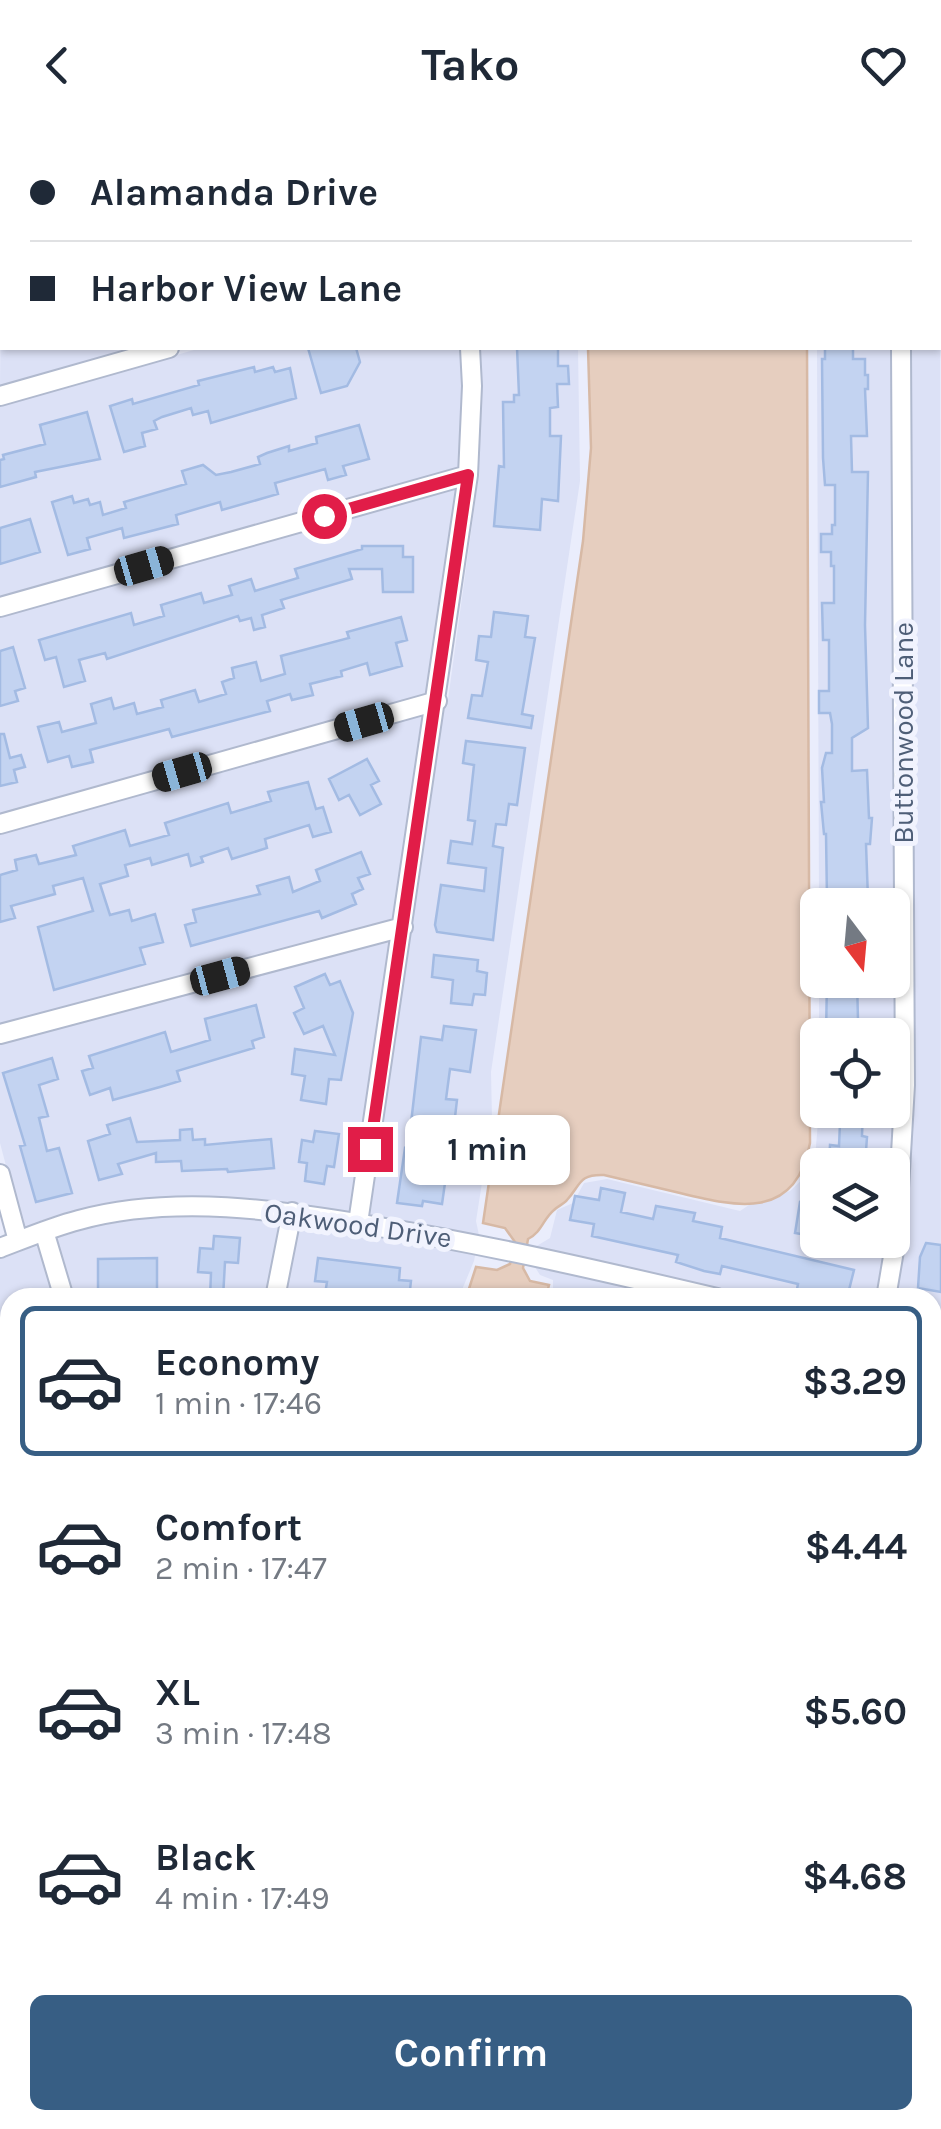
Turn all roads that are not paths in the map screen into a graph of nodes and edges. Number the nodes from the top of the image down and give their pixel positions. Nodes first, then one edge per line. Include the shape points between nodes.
1 (162, 350) edge
2 (470, 350) edge
3 (900, 350) edge
4 (0, 396) edge
5 (468, 475) junction
6 (0, 607) edge
7 (437, 701) junction
8 (0, 824) edge
9 (403, 927) junction
10 (0, 1034) edge
11 (0, 1174) edge
12 (292, 1212) junction
13 (358, 1223) junction
14 (44, 1232) junction
15 (9, 1245) edge
16 (61, 1288) edge
17 (277, 1288) edge
18 (673, 1288) edge
19 (888, 1288) edge

1 - 4 street
2 - 5 street
3 - 19 street, Buttonwood Lane via 905,1085
5 - 6 street
5 - 7 street
7 - 8 street
7 - 9 street
9 - 10 street
9 - 13 street
11 - 15 street
12 - 13 street, Oakwood Drive
12 - 14 street, Oakwood Drive via 136,1210
12 - 17 street
13 - 18 street, Oakwood Drive
14 - 15 street, Oakwood Drive
14 - 16 street

